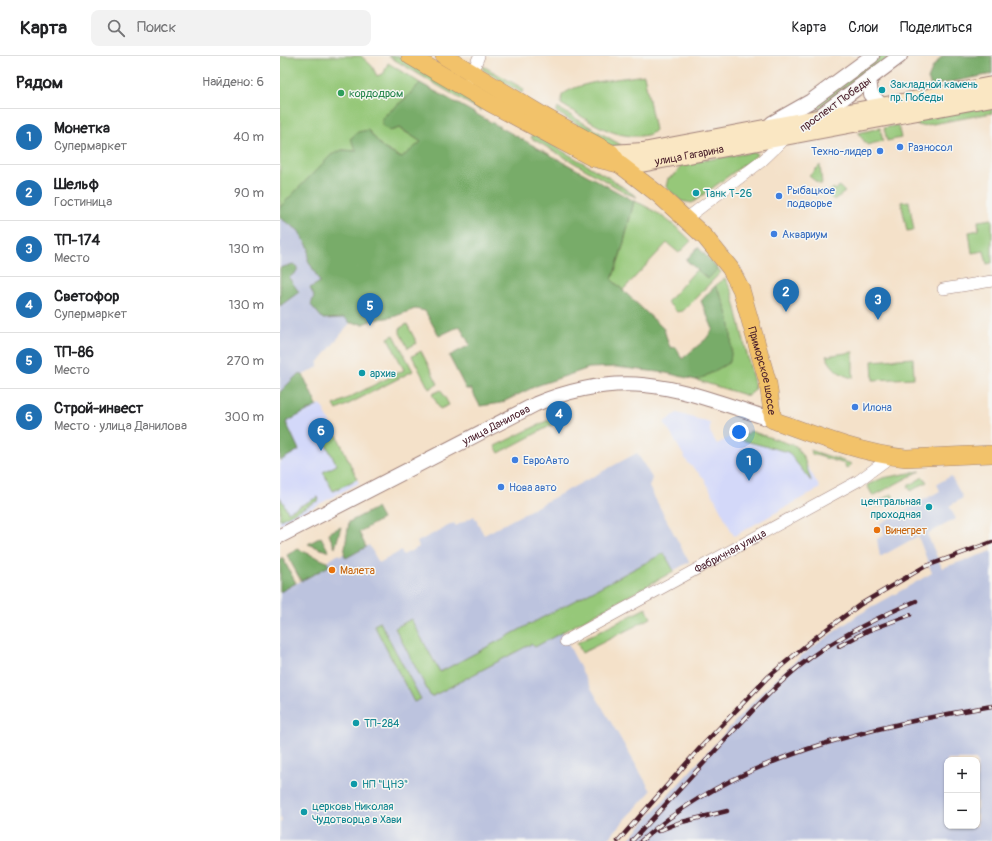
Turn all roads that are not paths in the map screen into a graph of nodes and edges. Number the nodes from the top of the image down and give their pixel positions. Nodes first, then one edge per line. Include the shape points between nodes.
1 (410, 56) edge
2 (444, 56) edge
3 (479, 56) edge
4 (872, 56) edge
5 (900, 56) edge
6 (473, 73) junction
7 (869, 79) junction
8 (992, 85) edge
9 (465, 88) junction
10 (992, 98) edge
11 (810, 102) junction
12 (882, 106) junction
13 (822, 124) junction
14 (758, 130) junction
15 (788, 137) junction
16 (615, 159) junction
17 (686, 218) junction
18 (992, 281) edge
19 (943, 289) dead end
20 (773, 420) junction
21 (992, 454) edge
22 (892, 456) junction
23 (280, 536) edge
24 (566, 641) dead end

1 - 9 main road, улица Гагарина
2 - 6 main road, улица Гагарина
3 - 6 street
4 - 11 street, проспект Победы
5 - 7 street, проспект Победы
6 - 9 street
6 - 16 main road, улица Гагарина
7 - 12 street via 871,94
7 - 13 street, проспект Победы
8 - 12 main road, улица Гагарина
9 - 16 main road, улица Гагарина via 593,158
10 - 13 main road, улица Гагарина
11 - 13 street via 808,109
11 - 14 street, проспект Победы
12 - 13 main road, улица Гагарина
13 - 14 main road, улица Гагарина
13 - 15 main road, улица Гагарина
14 - 16 main road, улица Гагарина via 643,151
15 - 16 main road, улица Гагарина via 641,164
15 - 17 street via 762,161
16 - 17 main road, Приморское шоссе
17 - 20 main road, Приморское шоссе via 720,254 741,289 768,383
18 - 19 street
20 - 22 main road, Приморское шоссе via 842,444
20 - 23 street, улица Данилова via 660,386 632,384 588,387 536,404
21 - 22 main road, Приморское шоссе via 906,458
22 - 24 street, Фабричная улица via 858,481

